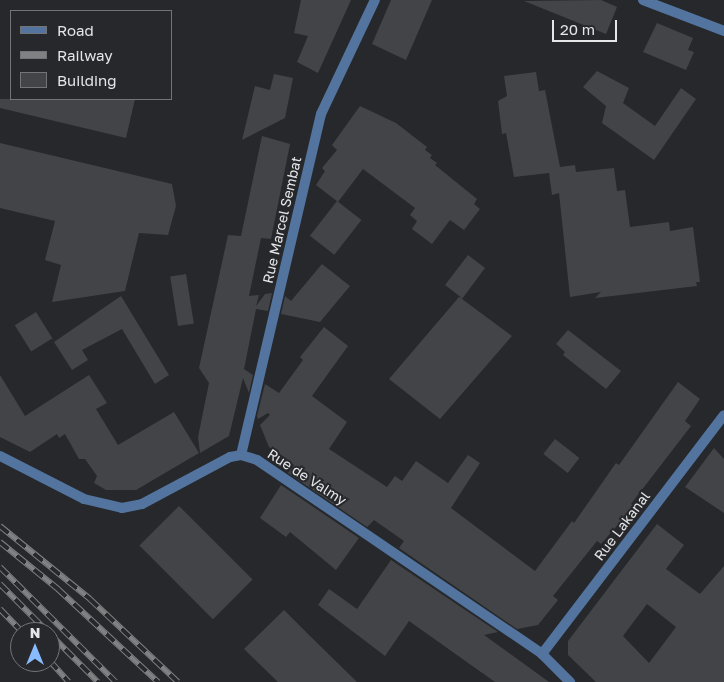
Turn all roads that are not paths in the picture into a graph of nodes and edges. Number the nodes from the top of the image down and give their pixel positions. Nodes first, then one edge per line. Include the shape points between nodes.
1 (375, 0) edge
2 (643, 0) edge
3 (724, 31) edge
4 (724, 415) edge
5 (0, 456) edge
6 (241, 456) junction
7 (542, 654) junction
8 (570, 682) edge

1 - 6 street, Rue Marcel Sembat via 321,114
2 - 3 street
4 - 7 street, Rue Lakanal
5 - 6 street via 84,499 122,508 142,504 230,457
6 - 7 street, Rue de Valmy via 275,469
7 - 8 street, Rue de Valmy

